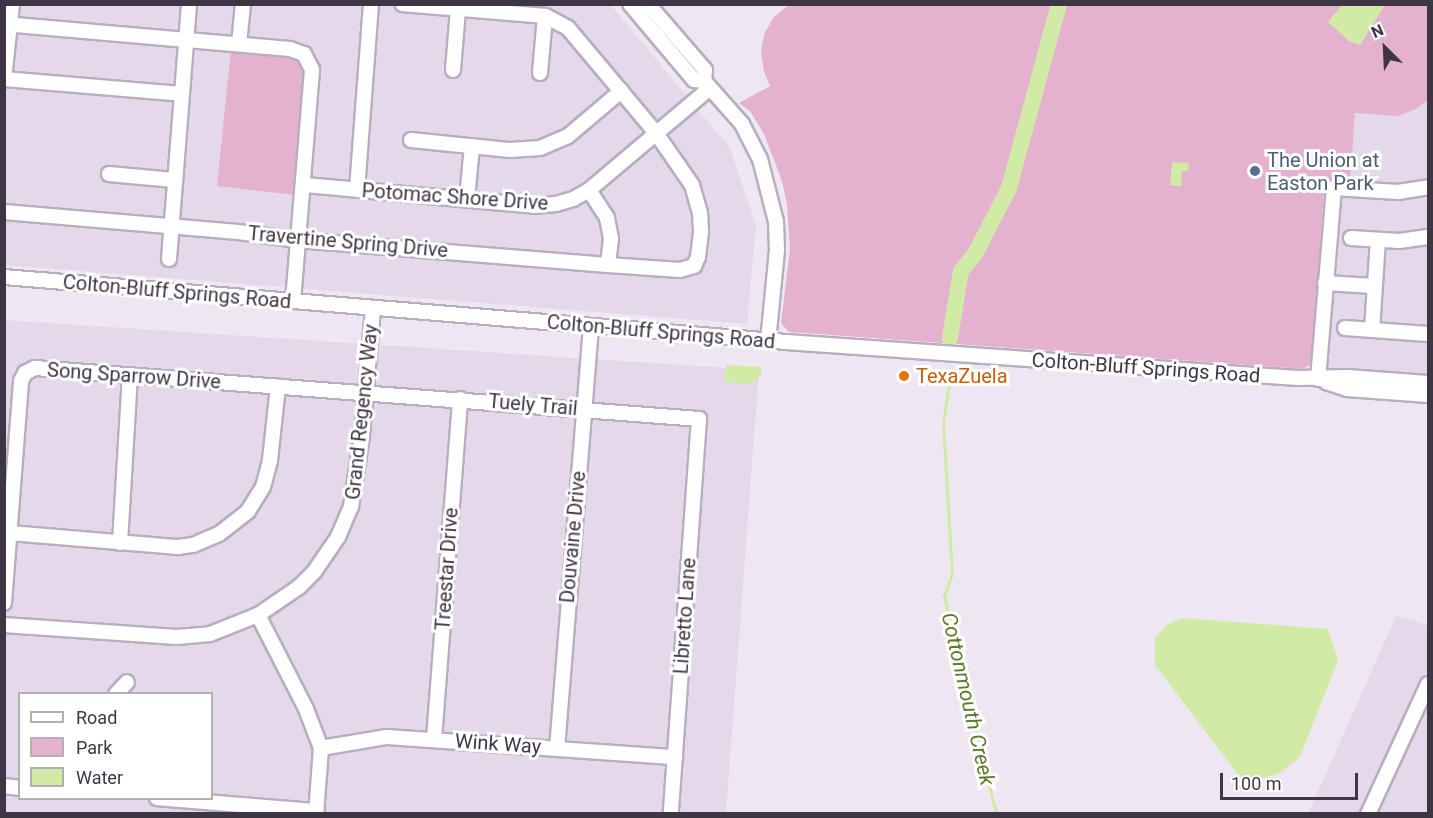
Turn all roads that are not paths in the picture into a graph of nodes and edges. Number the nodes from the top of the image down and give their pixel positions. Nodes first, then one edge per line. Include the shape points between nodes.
1 (12, 4) edge
2 (189, 4) edge
3 (243, 4) edge
4 (371, 4) edge
5 (403, 4) edge
6 (630, 4) edge
7 (648, 4) edge
8 (458, 9) junction
9 (545, 16) junction
10 (7, 24) edge
11 (186, 40) junction
12 (239, 44) junction
13 (453, 70) dead end
14 (540, 73) dead end
15 (4, 79) edge
16 (707, 84) junction
17 (621, 91) junction
18 (181, 94) junction
19 (656, 133) junction
20 (411, 140) dead end
21 (472, 146) junction
22 (109, 174) dead end
23 (174, 180) junction
24 (305, 185) junction
25 (1428, 187) edge
26 (357, 190) junction
27 (589, 190) junction
28 (467, 199) junction
29 (4, 212) edge
30 (171, 226) junction
31 (1428, 237) edge
32 (1351, 238) dead end
33 (298, 240) junction
34 (1378, 240) junction
35 (169, 259) dead end
36 (608, 265) junction
37 (4, 277) edge
38 (1325, 283) junction
39 (1374, 286) junction
40 (293, 301) junction
41 (373, 308) junction
42 (591, 326) junction
43 (1345, 328) dead end
44 (1372, 330) junction
45 (1428, 334) edge
46 (768, 341) junction
47 (130, 376) junction
48 (1318, 379) junction
49 (1428, 383) edge
50 (278, 386) junction
51 (367, 392) junction
52 (1428, 395) edge
53 (460, 399) junction
54 (584, 409) junction
55 (699, 419) joint
56 (10, 533) junction
57 (120, 543) junction
58 (4, 603) edge
59 (258, 615) junction
60 (4, 625) edge
61 (127, 682) dead end
62 (1428, 684) edge
63 (117, 692) edge
64 (434, 739) junction
65 (321, 748) junction
66 (557, 749) junction
67 (675, 757) junction
68 (180, 800) edge
69 (316, 812) edge
70 (671, 813) edge
71 (1368, 813) edge

1 - 10 street
2 - 11 street
3 - 12 street
4 - 26 street
5 - 8 street
6 - 16 street via 693,80
7 - 16 street via 705,70
8 - 9 street
8 - 13 street
9 - 14 street
9 - 17 street via 568,28
10 - 11 street
10 - 15 street
11 - 12 street
11 - 18 street
12 - 24 street via 299,51 312,65
15 - 18 street
16 - 19 street, Potomac Shore Drive
16 - 46 street via 752,141 774,204 777,250
17 - 19 street
17 - 21 street via 556,143 526,150
18 - 23 street
19 - 27 street, Potomac Shore Drive
19 - 36 street, Travertine Spring Drive via 698,199 698,257 691,268 680,270
20 - 21 street
21 - 28 street
22 - 23 street
23 - 30 street
24 - 26 street, Potomac Shore Drive
24 - 33 street
25 - 38 street via 1398,192 1334,188
26 - 28 street, Potomac Shore Drive
27 - 28 street, Potomac Shore Drive via 547,206
27 - 36 street via 607,218
29 - 30 street, Travertine Spring Drive
30 - 33 street, Travertine Spring Drive
30 - 35 street
31 - 34 street
32 - 34 street
33 - 36 street, Travertine Spring Drive
33 - 40 street
34 - 39 street
37 - 40 street, Colton-Bluff Springs Road
38 - 39 street
38 - 48 street
39 - 44 street
40 - 41 street, Colton-Bluff Springs Road
41 - 42 street, Colton-Bluff Springs Road
41 - 51 street, Grand Regency Way
42 - 46 street, Colton-Bluff Springs Road
42 - 54 street, Douvaine Drive
43 - 44 street
44 - 45 street
46 - 48 street, Colton-Bluff Springs Road
47 - 50 street, Song Sparrow Drive
47 - 56 street, Song Sparrow Drive via 35,368 25,373 21,381
47 - 57 street
48 - 49 street, Colton-Bluff Springs Road
48 - 52 street, Colton-Bluff Springs Road via 1347,389
50 - 51 street, Song Sparrow Drive
50 - 57 street via 268,473 248,511 219,534 193,545
51 - 53 street, Tuely Trail
51 - 59 street, Grand Regency Way via 358,477 338,537 299,587
53 - 54 street, Tuely Trail
53 - 64 street, Treestar Drive
54 - 55 street, Tuely Trail
54 - 66 street, Douvaine Drive
55 - 67 street, Libretto Lane
56 - 57 street
56 - 58 street, Song Sparrow Drive
59 - 60 street, Grand Regency Way via 210,634 177,637
59 - 65 street via 306,709
61 - 63 street
62 - 71 street
64 - 65 street, Wink Way via 387,737
64 - 66 street, Wink Way
65 - 69 street
66 - 67 street, Wink Way
67 - 70 street, Libretto Lane
68 - 69 street

